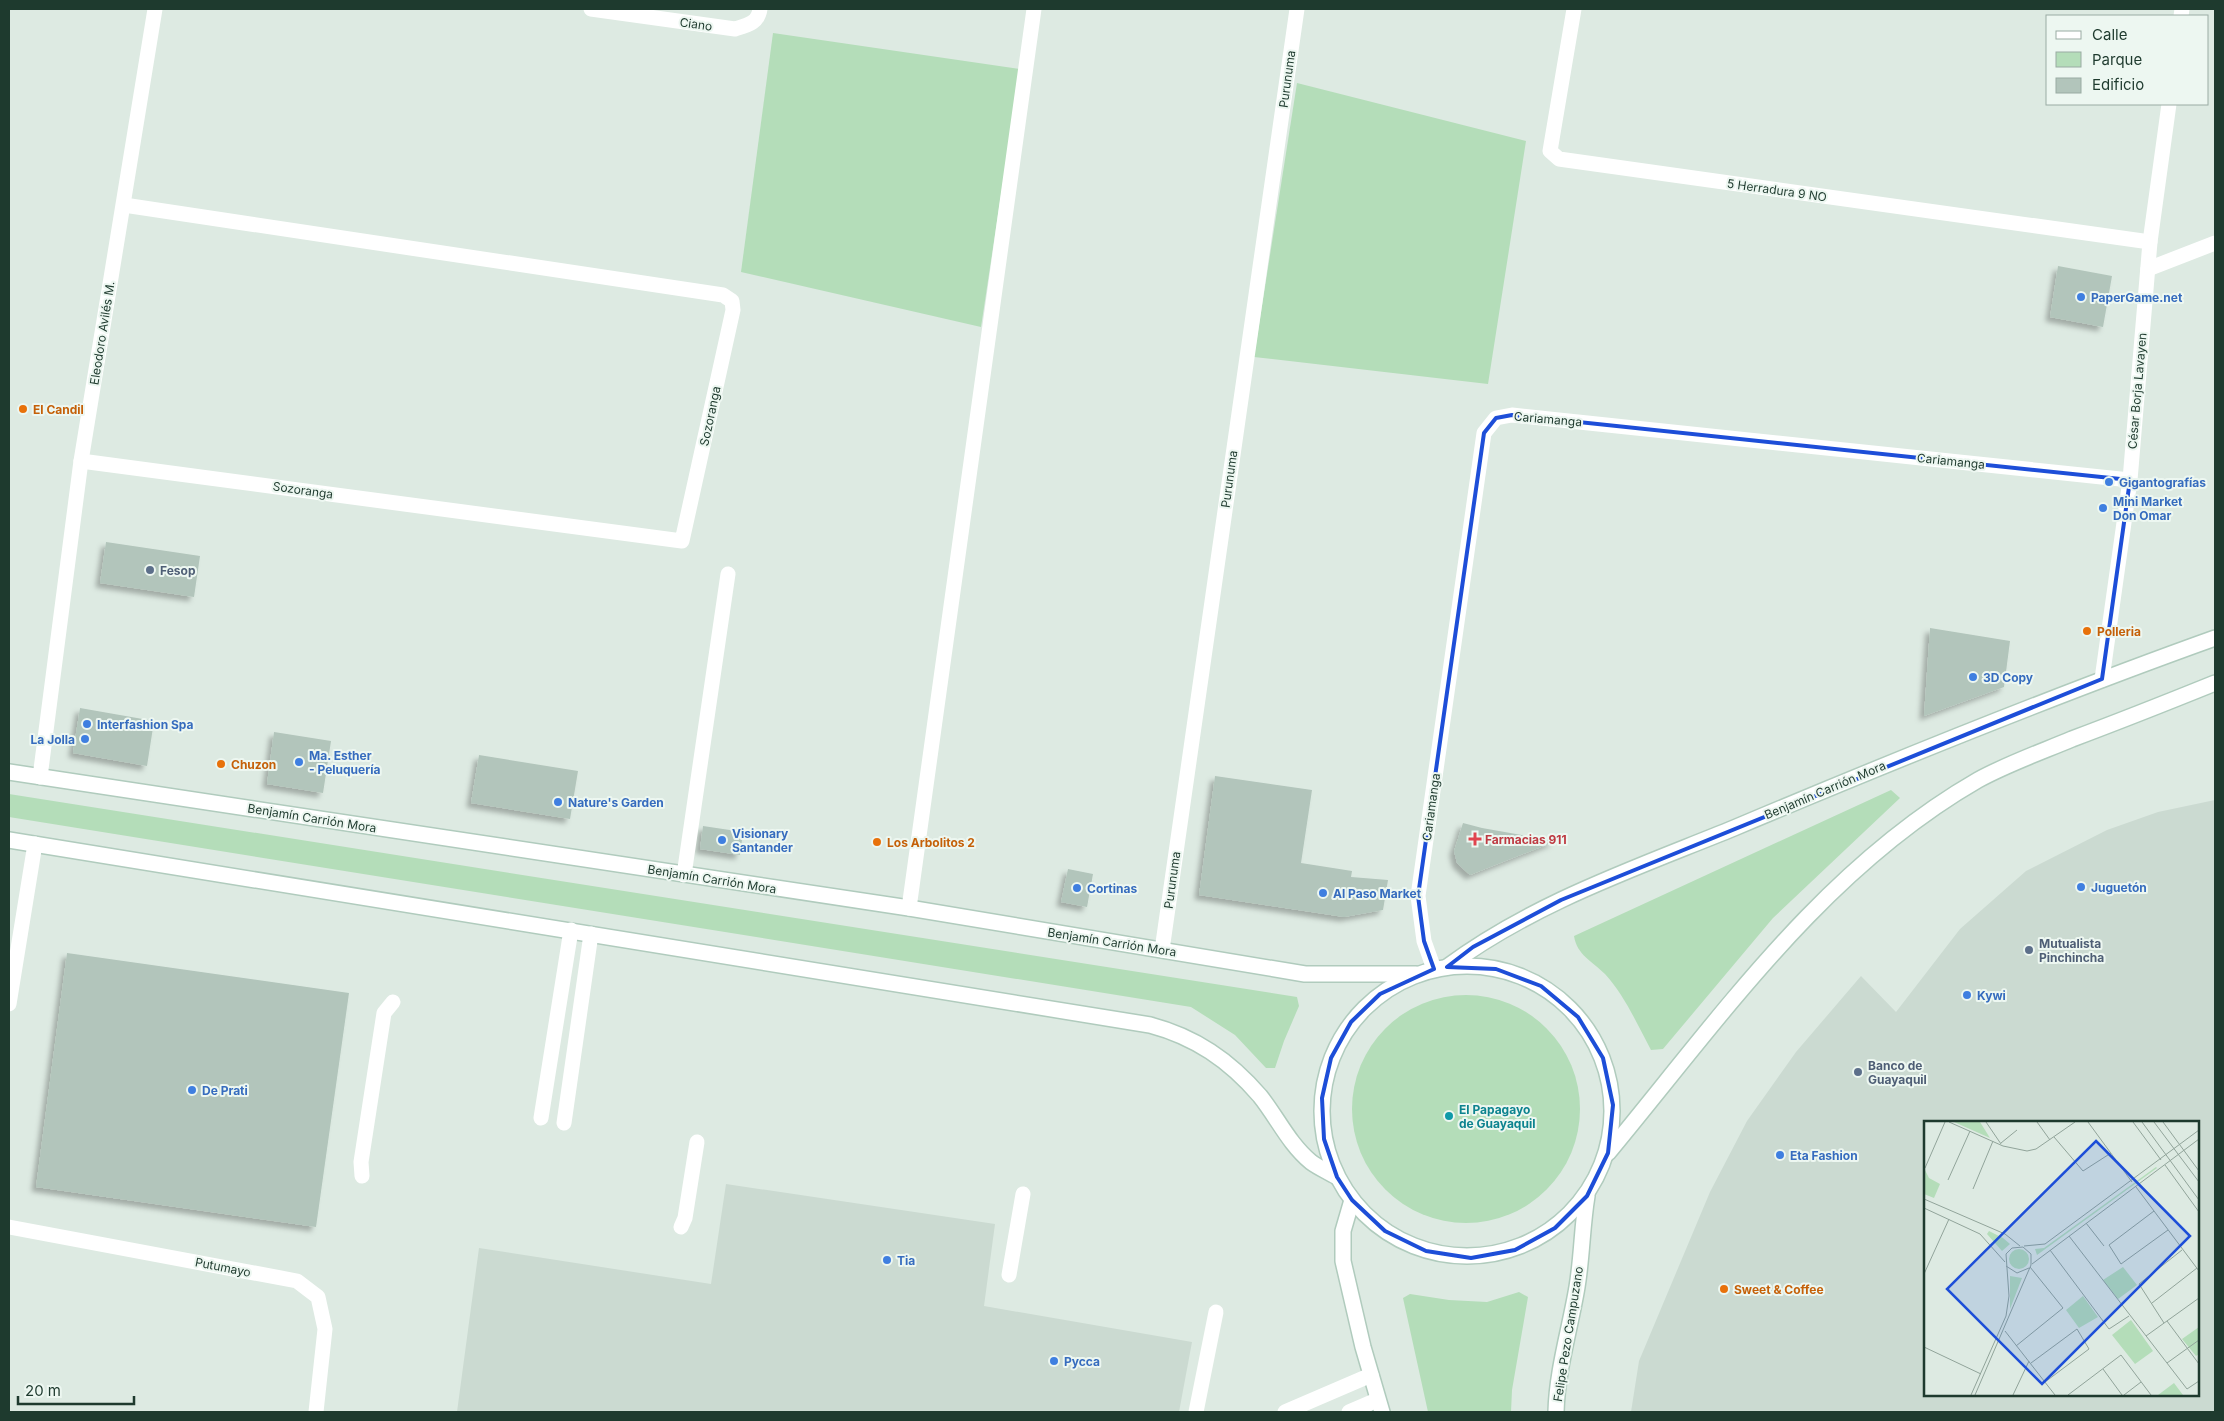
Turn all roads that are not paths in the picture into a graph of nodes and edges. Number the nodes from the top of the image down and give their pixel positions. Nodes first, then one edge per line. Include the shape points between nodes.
1 (155, 9) edge
2 (591, 9) edge
3 (760, 9) edge
4 (1034, 9) edge
5 (1297, 9) edge
6 (1574, 9) edge
7 (2169, 105) edge
8 (124, 205) junction
9 (2150, 242) junction
10 (2215, 243) edge
11 (2148, 269) junction
12 (81, 461) junction
13 (2130, 480) junction
14 (728, 574) dead end
15 (2215, 638) edge
16 (2102, 679) junction
17 (2215, 683) edge
18 (9, 772) edge
19 (40, 777) junction
20 (9, 840) edge
21 (35, 844) junction
22 (684, 875) junction
23 (909, 908) junction
24 (571, 930) junction
25 (591, 934) junction
26 (1162, 950) junction
27 (1440, 968) junction
28 (1416, 974) junction
29 (393, 1002) dead end
30 (9, 1004) edge
31 (541, 1118) dead end
32 (564, 1123) dead end
33 (697, 1142) dead end
34 (1608, 1153) junction
35 (362, 1176) dead end
36 (1337, 1178) junction
37 (1023, 1194) dead end
38 (1587, 1196) junction
39 (1352, 1200) junction
40 (9, 1227) edge
41 (681, 1227) dead end
42 (1009, 1275) dead end
43 (1216, 1312) dead end
44 (1371, 1375) junction
45 (1380, 1406) edge
46 (316, 1412) edge
47 (1196, 1412) edge
48 (1286, 1412) edge
49 (1349, 1412) edge
50 (1556, 1412) edge

1 - 8 street, Eleodoro Avilés M.
2 - 3 street, Ciano via 735,29 759,17
4 - 23 street
5 - 26 street, Purunuma
6 - 9 street, 5 Herradura 9 NO via 1550,151 1559,159
7 - 9 street, César Borja Lavayen
8 - 12 street, Eleodoro Avilés M.
8 - 12 street, Sozoranga via 723,295 732,301 733,310 682,541
9 - 11 street, César Borja Lavayen
10 - 11 street
11 - 13 street, César Borja Lavayen
12 - 19 street, Eleodoro Avilés M.
13 - 16 street, César Borja Lavayen
13 - 27 street, Cariamanga via 1512,415 1496,418 1484,434 1418,896 1424,941
14 - 22 street
15 - 16 street, Benjamín Carrión Mora
16 - 27 street, Benjamín Carrión Mora via 1561,900 1497,932
17 - 34 street via 2035,754 1979,780 1873,855 1809,913 1751,977
18 - 19 street, Benjamín Carrión Mora
19 - 22 street, Benjamín Carrión Mora
20 - 21 street
21 - 24 street
21 - 30 street
22 - 23 street, Benjamín Carrión Mora
23 - 26 street, Benjamín Carrión Mora
24 - 25 street
24 - 31 street
25 - 32 street
25 - 36 street via 1140,1023 1176,1032 1226,1061 1260,1096 1293,1144 1312,1162
26 - 28 street, Benjamín Carrión Mora via 1305,974
27 - 28 street
27 - 34 street via 1496,968 1541,986 1578,1017 1603,1058 1613,1105
28 - 36 street via 1380,994 1351,1022 1331,1058 1322,1098 1324,1138
29 - 35 street via 384,1013 382,1022 361,1162
33 - 41 street via 686,1218
34 - 38 street
36 - 39 street
37 - 42 street
38 - 39 street via 1555,1228 1516,1250 1471,1258 1426,1251 1385,1231
38 - 50 street, Felipe Pezo Campuzano via 1577,1287 1557,1388
39 - 44 street via 1343,1230 1343,1261
40 - 46 street, Putumayo via 296,1281 318,1297 326,1329
43 - 47 street
44 - 45 street
44 - 48 street
45 - 49 street

